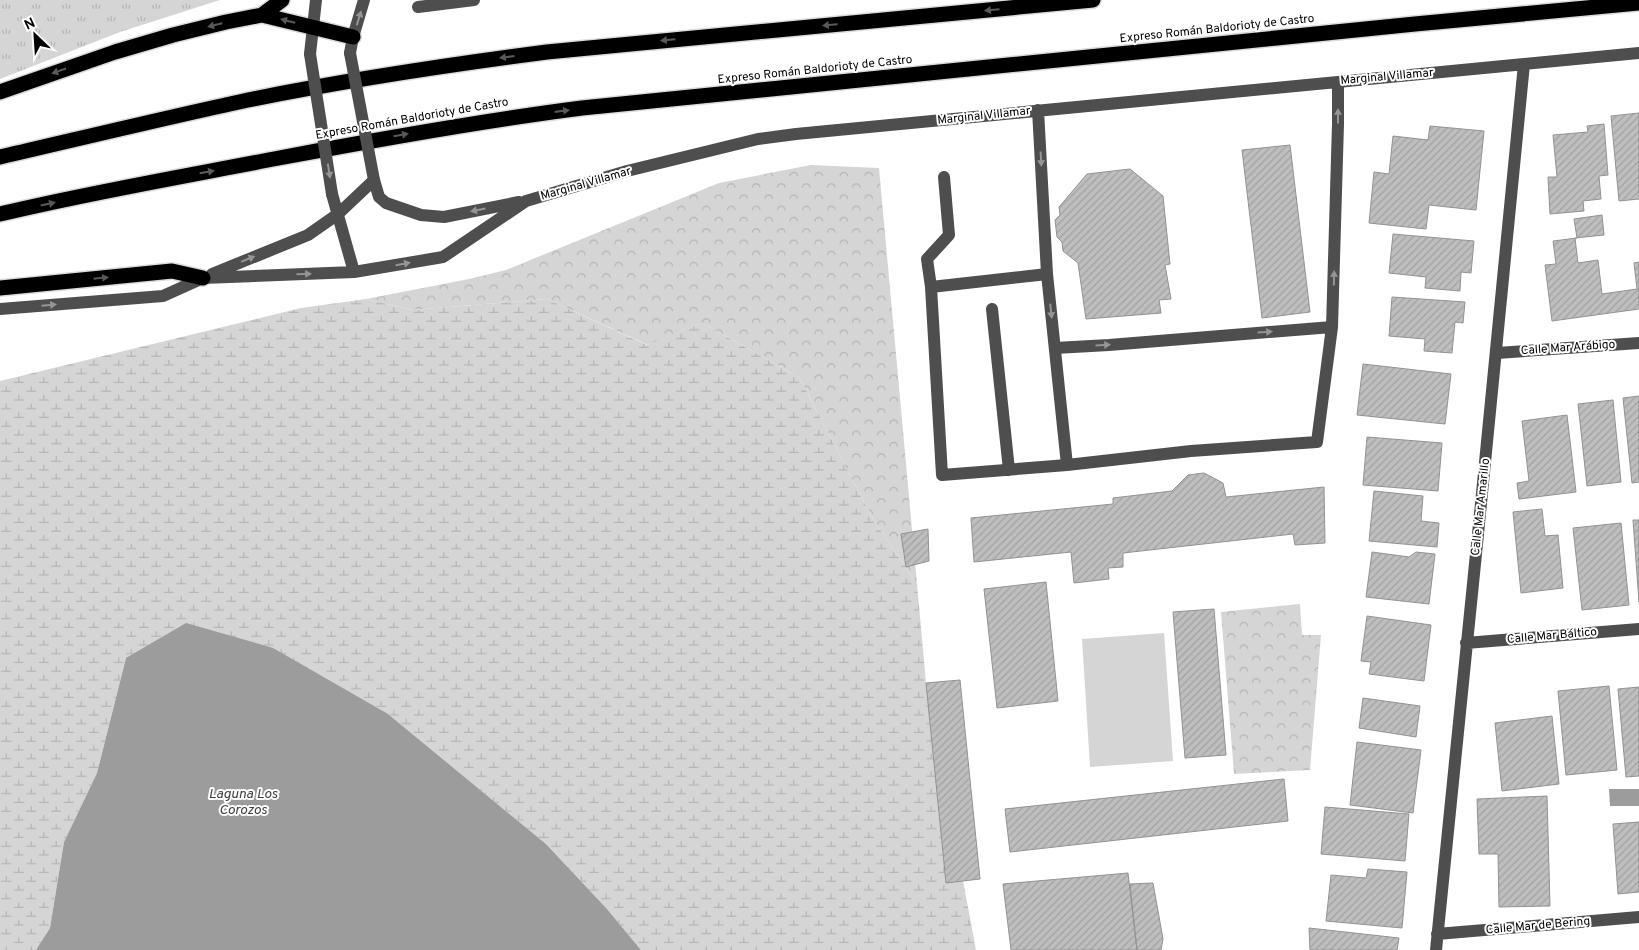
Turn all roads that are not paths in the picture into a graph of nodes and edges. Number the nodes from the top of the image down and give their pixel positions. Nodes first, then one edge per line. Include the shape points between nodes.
1 (282, 0) edge
2 (316, 0) edge
3 (364, 0) edge
4 (474, 0) edge
5 (1092, 0) edge
6 (1639, 3) edge
7 (418, 7) dead end
8 (262, 15) junction
9 (313, 28) junction
10 (353, 37) junction
11 (1639, 53) edge
12 (1524, 64) junction
13 (1338, 82) junction
14 (0, 92) edge
15 (1038, 110) junction
16 (0, 156) edge
17 (944, 178) dead end
18 (374, 180) junction
19 (526, 201) junction
20 (0, 214) edge
21 (338, 214) junction
22 (354, 272) junction
23 (1047, 274) junction
24 (203, 278) junction
25 (930, 287) junction
26 (0, 288) edge
27 (0, 309) edge
28 (992, 309) dead end
29 (1332, 327) junction
30 (1639, 343) edge
31 (1054, 348) junction
32 (1497, 352) junction
33 (1067, 465) junction
34 (1009, 470) junction
35 (1639, 629) edge
36 (1466, 643) junction
37 (1639, 917) edge
38 (1437, 934) junction
39 (1436, 950) edge

1 - 8 highway
2 - 9 street
10 -> 3 street
4 - 7 street
5 -> 16 highway via 472,61 249,100
20 -> 6 highway, Expreso Román Baldorioty de Castro via 386,138 582,108
9 -> 8 highway
8 -> 14 highway via 115,52
9 - 10 highway
9 -> 21 street, bridge via 310,54
10 - 18 street, bridge via 350,53
11 - 12 street, Marginal Villamar
12 - 13 street, Marginal Villamar
12 - 32 street, Calle Mar Amarillo
13 - 15 street, Marginal Villamar
29 -> 13 street
15 - 19 street, Marginal Villamar via 758,139 627,171
15 -> 23 street
17 - 25 street via 949,235 927,259
19 -> 18 street via 444,217 421,215 386,203 379,197
18 - 21 street
22 -> 19 street, Marginal Villamar via 443,257
21 - 22 street
24 -> 21 street via 308,235
24 -> 22 street, Marginal Villamar
23 - 25 street
23 -> 31 street
26 -> 24 highway via 172,271
27 -> 24 street via 163,296
25 - 34 street via 942,475
28 - 34 street
31 -> 29 street
29 - 33 street via 1317,442 1191,451
30 - 32 street, Calle Mar Arábigo
31 - 33 street
32 - 36 street, Calle Mar Amarillo
33 - 34 street
35 - 36 street, Calle Mar Báltico
36 - 38 street, Calle Mar Amarillo
37 - 38 street, Calle Mar de Bering
38 - 39 street, Calle Mar Amarillo

